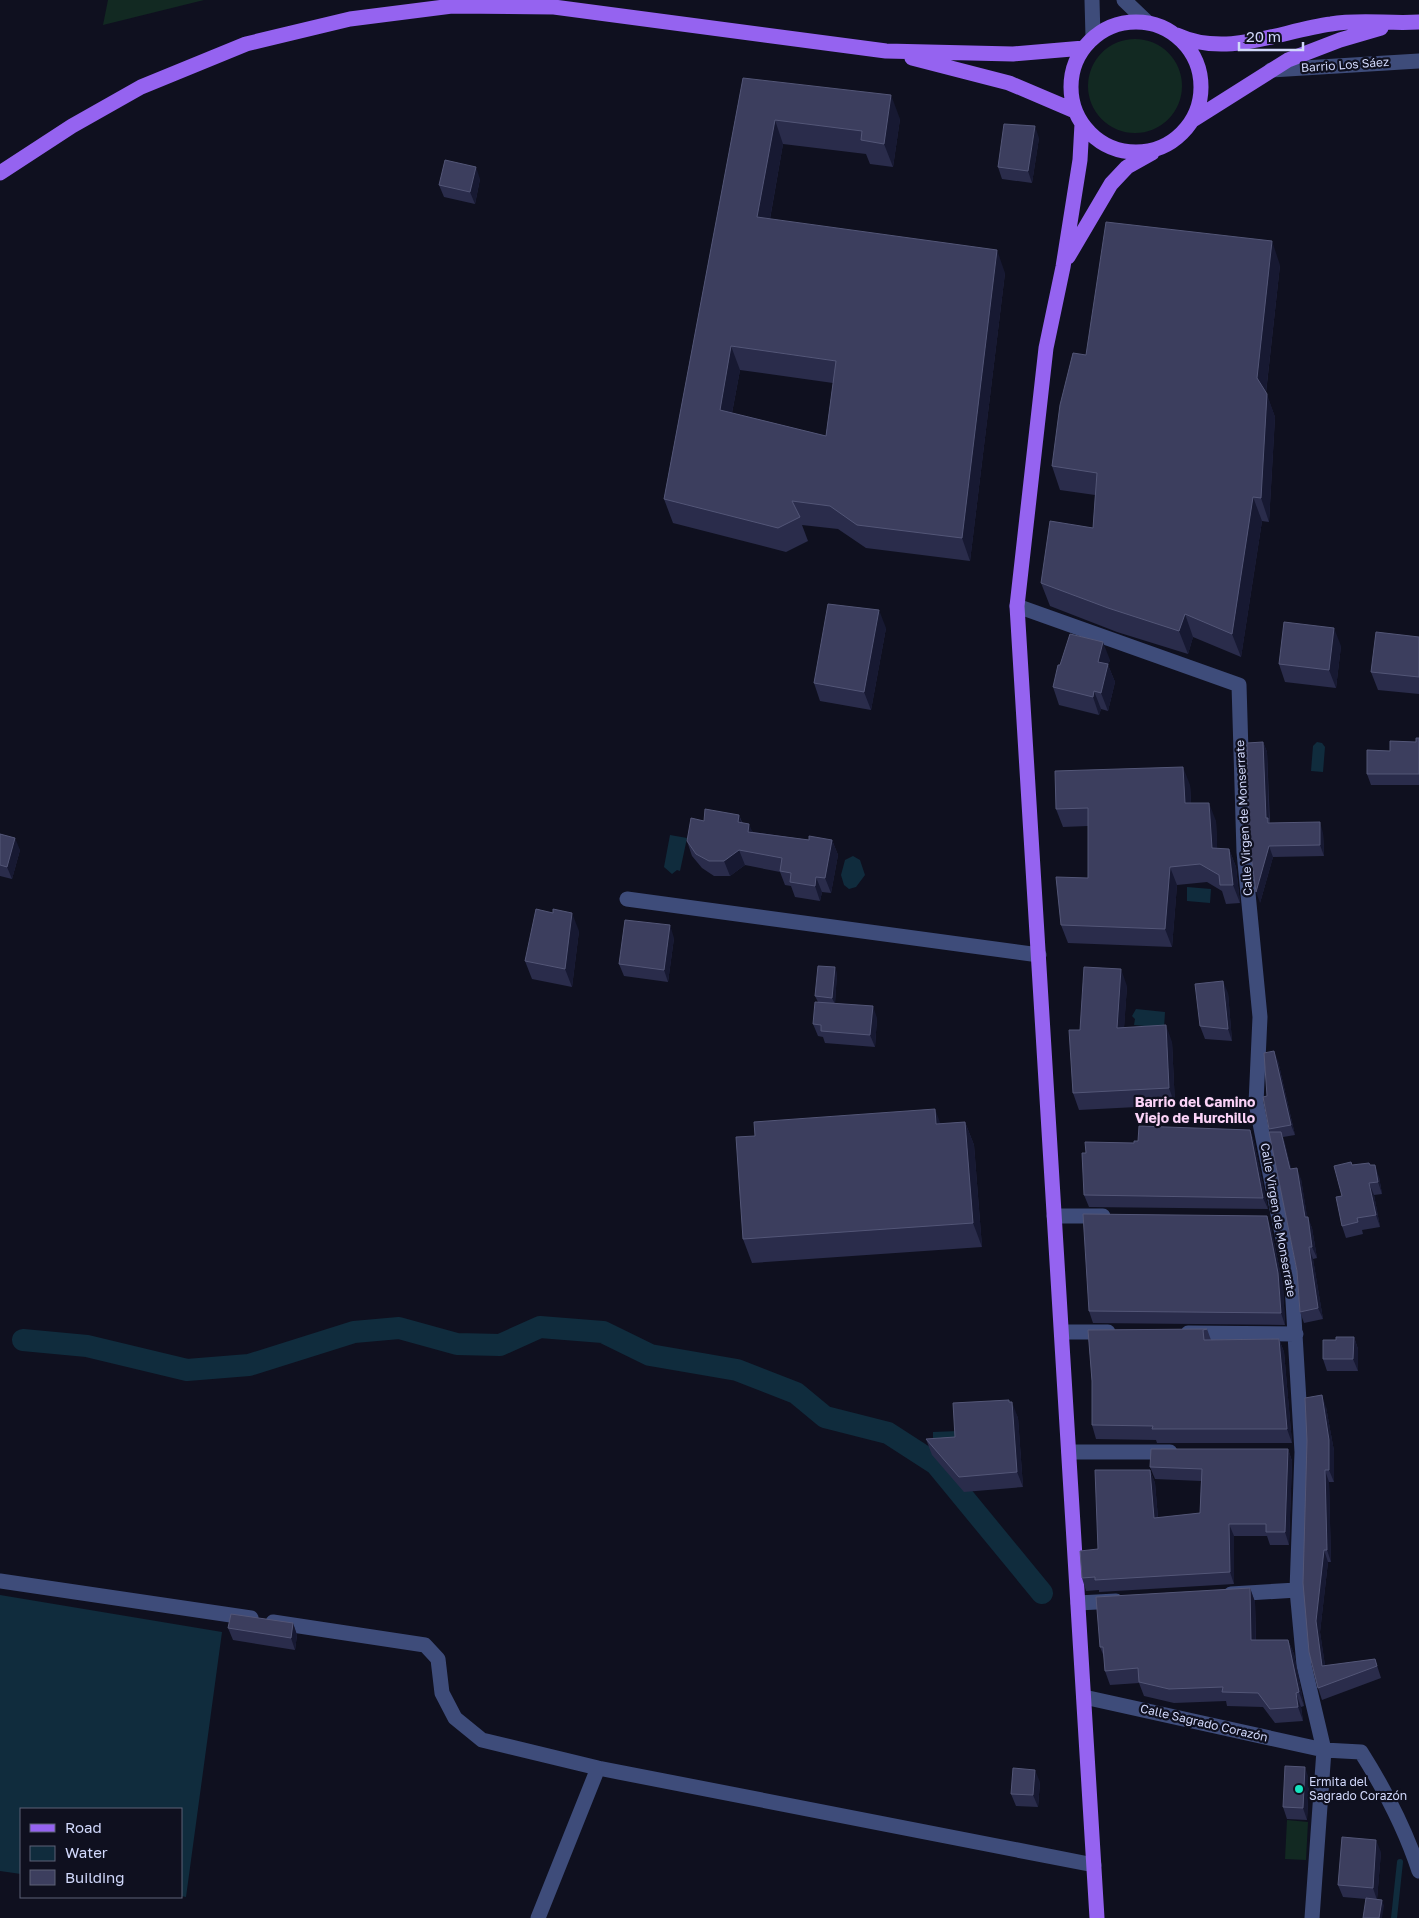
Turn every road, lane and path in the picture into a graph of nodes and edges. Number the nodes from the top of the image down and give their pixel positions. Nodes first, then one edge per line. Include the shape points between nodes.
1 (1092, 0) edge
2 (1124, 0) edge
3 (1419, 22) edge
4 (1148, 23) junction
5 (1402, 23) junction
6 (1169, 31) junction
7 (1089, 42) junction
8 (886, 51) junction
9 (1419, 61) edge
10 (1271, 70) junction
11 (1079, 117) junction
12 (1193, 120) junction
13 (1166, 145) junction
14 (0, 173) edge
15 (1063, 267) junction
16 (1017, 606) junction
17 (627, 898) dead end
18 (1039, 955) junction
19 (1054, 1216) junction
20 (1113, 1216) edge
21 (1260, 1219) edge
22 (1280, 1219) junction
23 (1062, 1332) junction
24 (1120, 1332) edge
25 (1169, 1333) edge
26 (1296, 1334) junction
27 (1069, 1452) junction
28 (1185, 1452) edge
29 (1282, 1452) edge
30 (1302, 1452) junction
31 (0, 1580) edge
32 (1297, 1590) junction
33 (1217, 1594) edge
34 (1128, 1600) edge
35 (1078, 1603) junction
36 (1084, 1697) junction
37 (1324, 1750) junction
38 (598, 1768) junction
39 (1094, 1865) junction
40 (1419, 1871) edge
41 (538, 1918) edge
42 (1097, 1918) edge
43 (1312, 1918) edge

1 - 7 street
2 - 4 street
3 - 5 main road
4 - 6 main road
4 - 7 main road via 1129,22 1110,27
5 - 6 main road via 1332,23 1231,45 1187,39
5 - 10 main road via 1340,40
6 - 12 main road via 1185,44 1196,61 1201,81 1200,101
7 - 8 main road via 1013,54
7 - 11 main road via 1074,67 1071,89
8 - 11 main road via 1009,84
8 - 14 main road via 554,7 452,6 350,19 246,44 141,87 72,126
9 - 10 street, Barrio Los Sáez
10 - 12 main road
11 - 13 main road via 1095,137 1111,147 1129,152 1148,151
11 - 15 main road via 1080,160
12 - 13 main road
13 - 15 main road via 1127,167 1111,184
15 - 16 main road via 1046,348
16 - 18 main road
16 - 22 street, Calle Virgen de Monserrate via 1239,685 1244,852 1260,1017 1256,1103
17 - 18 street
18 - 19 main road
19 - 20 street
19 - 23 main road
21 - 22 street
22 - 26 street, Calle Virgen de Monserrate via 1292,1284
23 - 24 street
23 - 27 main road
25 - 26 street
26 - 30 street, Calle Virgen de Monserrate
27 - 28 street
27 - 35 main road
29 - 30 street
30 - 32 street, Calle Virgen de Monserrate
31 - 38 street via 425,1645 438,1659 442,1693 455,1718 482,1740
32 - 33 street
32 - 37 street, Calle Virgen de Monserrate via 1304,1666
34 - 35 street
35 - 36 main road
36 - 37 street, Calle Sagrado Corazón
36 - 39 main road
37 - 40 street, Calle Sagrado Corazón via 1360,1752 1384,1789 1411,1845
37 - 43 street, Calle Virgen de Monserrate
38 - 39 street
38 - 41 street
39 - 42 main road

